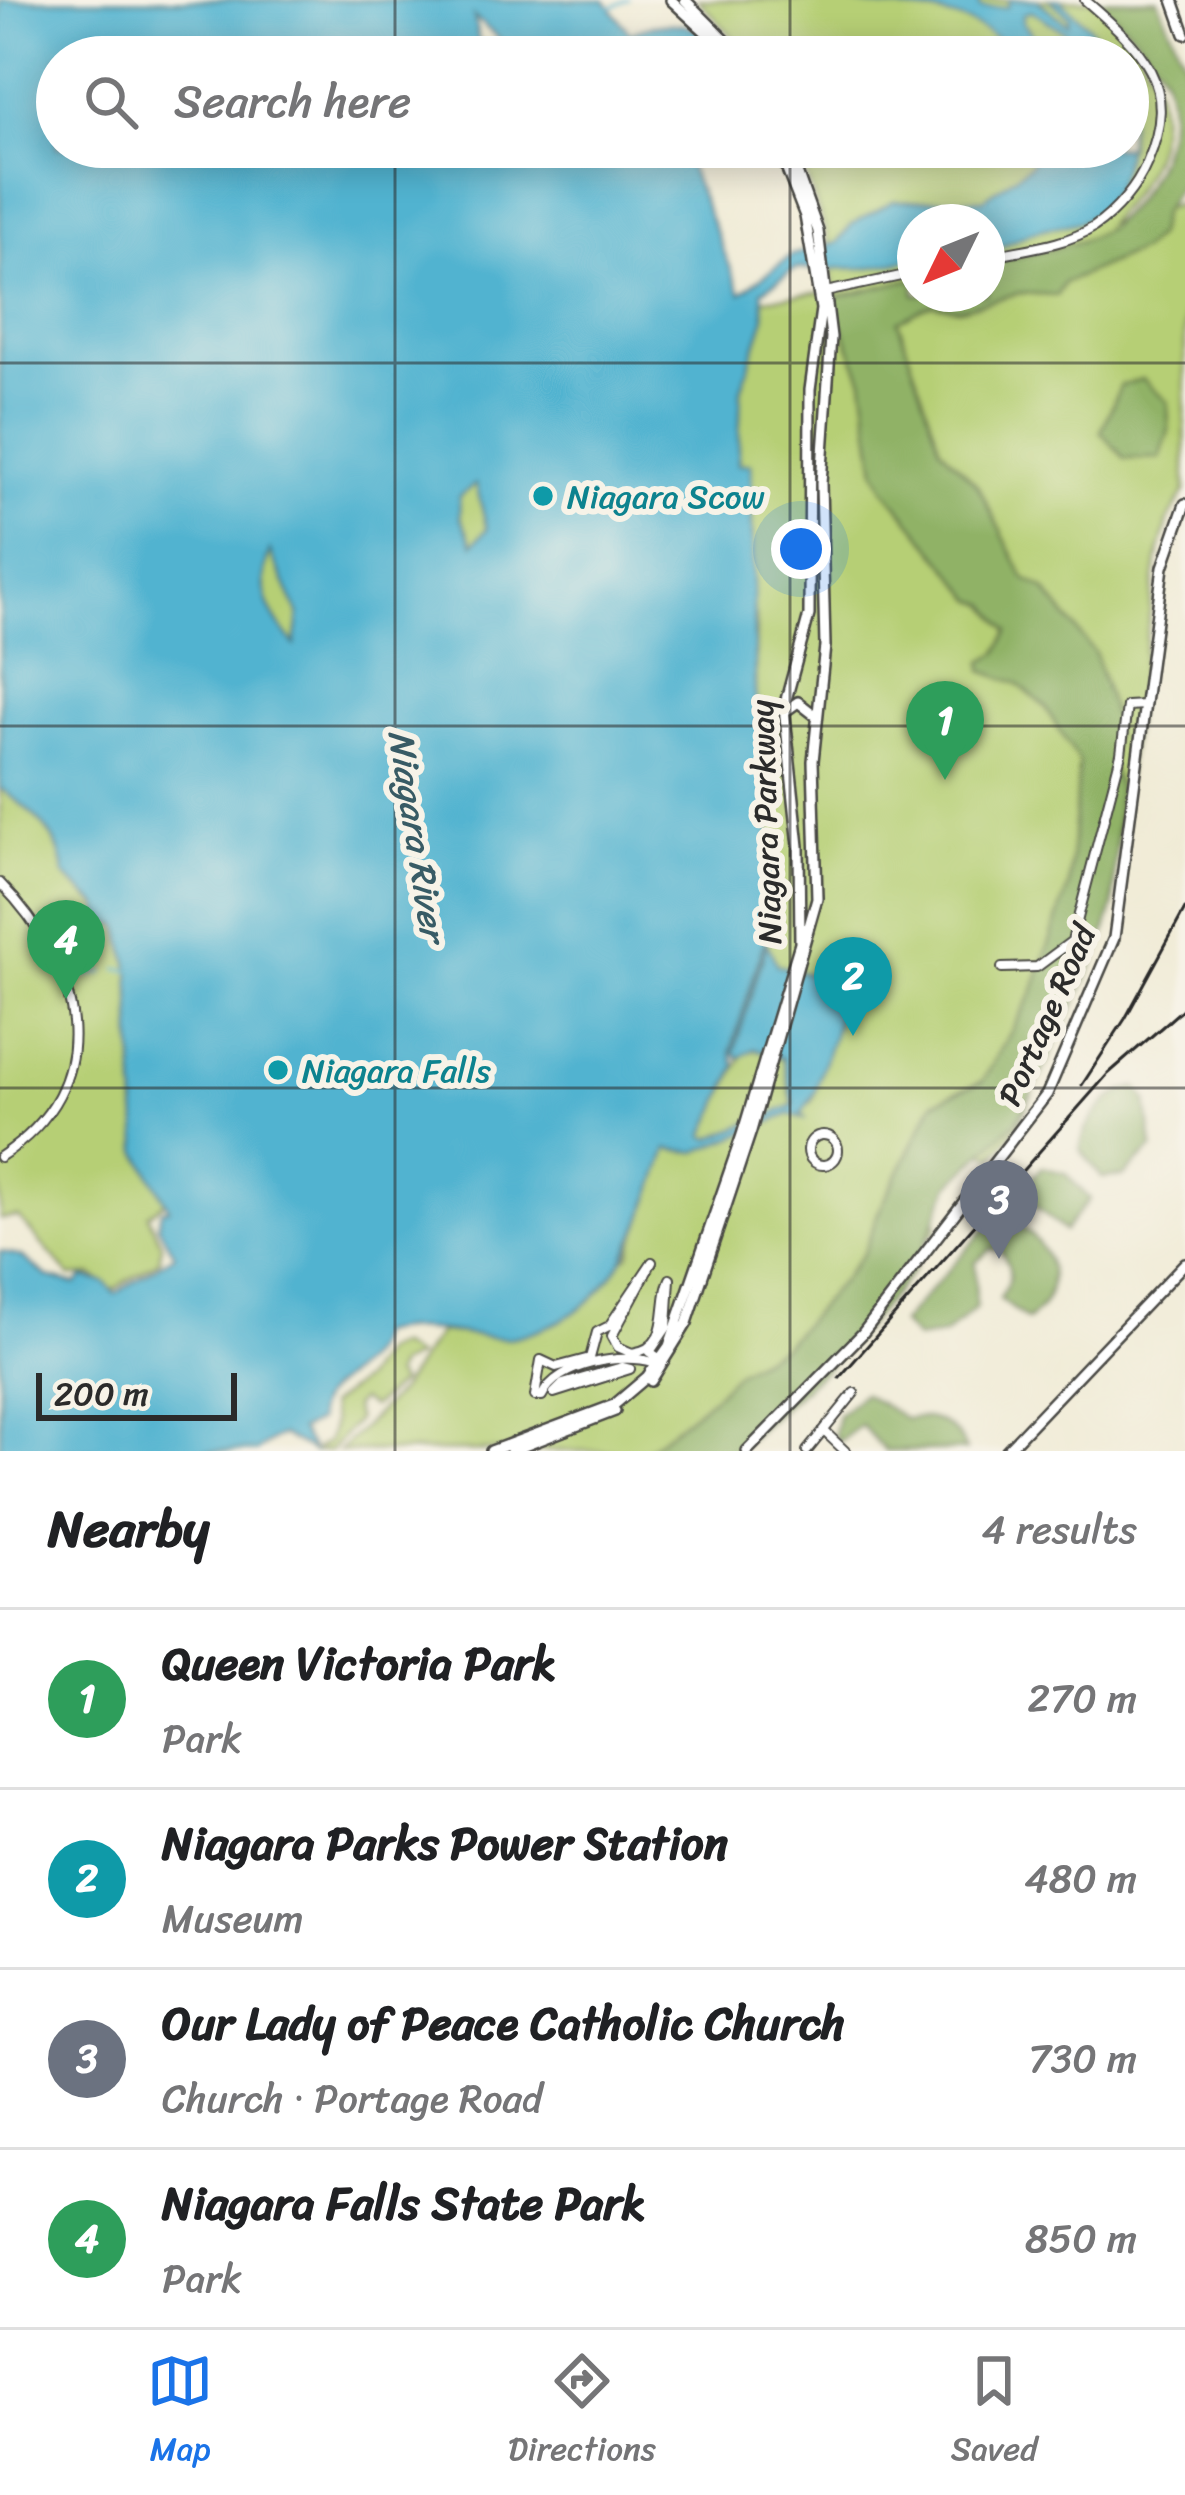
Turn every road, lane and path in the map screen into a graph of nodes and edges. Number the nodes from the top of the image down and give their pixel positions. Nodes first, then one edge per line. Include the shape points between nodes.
1 (671, 0) edge
2 (685, 0) edge
3 (1084, 0) edge
4 (1172, 0) edge
5 (1185, 34) edge
6 (710, 36) edge
7 (721, 36) edge
8 (1123, 36) edge
9 (1149, 69) edge
10 (1149, 158) edge
11 (786, 168) edge
12 (794, 168) edge
13 (1145, 168) edge
14 (816, 243) junction
15 (1005, 252) edge
16 (897, 277) edge
17 (824, 292) junction
18 (1185, 495) edge
19 (1185, 505) edge
20 (1160, 594) junction
21 (1145, 705) junction
22 (784, 712) junction
23 (816, 722) junction
24 (0, 883) edge
25 (1002, 968) dead end
26 (797, 969) junction
27 (748, 1128) junction
28 (0, 1157) edge
29 (1185, 1263) edge
30 (542, 1360) joint
31 (630, 1369) joint
32 (854, 1393) dead end
33 (825, 1432) junction
34 (491, 1451) edge
35 (511, 1451) edge
36 (747, 1451) edge
37 (807, 1451) edge
38 (845, 1451) edge
39 (1006, 1451) edge

1 - 6 main road
2 - 7 main road
3 - 8 street
4 - 5 main road
9 - 10 street via 1163,100
11 - 14 main road, Niagara Parkway
12 - 14 main road, Niagara Parkway
13 - 15 street via 1093,227
14 - 17 main road, Niagara Parkway
16 - 17 street
17 - 22 main road, Niagara Parkway via 810,390 809,615
17 - 23 main road, Niagara Parkway via 831,348
18 - 20 main road via 1162,550
19 - 20 main road, Portage Road
20 - 21 main road, Portage Road
21 - 25 street via 1127,706 1123,715 1121,754 1072,941 1037,967
21 - 36 main road, Portage Road via 1114,938 1047,1094 862,1334
22 - 23 main road via 798,702
22 - 26 main road, Niagara Parkway via 800,870
23 - 26 main road, Niagara Parkway via 819,885
24 - 28 street via 50,950 75,1046 55,1102
26 - 27 main road, Niagara Parkway
27 - 34 main road, Niagara Parkway via 681,1321 653,1369 597,1414
27 - 35 main road, Niagara Parkway via 684,1331 662,1369 612,1413
29 - 39 main road
30 - 30 street via 556,1367 590,1358 597,1332 652,1262 612,1332 623,1351 644,1351 665,1323 670,1280 668,1324 650,1352 656,1361 618,1358 560,1375 535,1396
31 - 31 street via 622,1376 554,1393 563,1384
32 - 33 street
33 - 37 street
33 - 38 street

